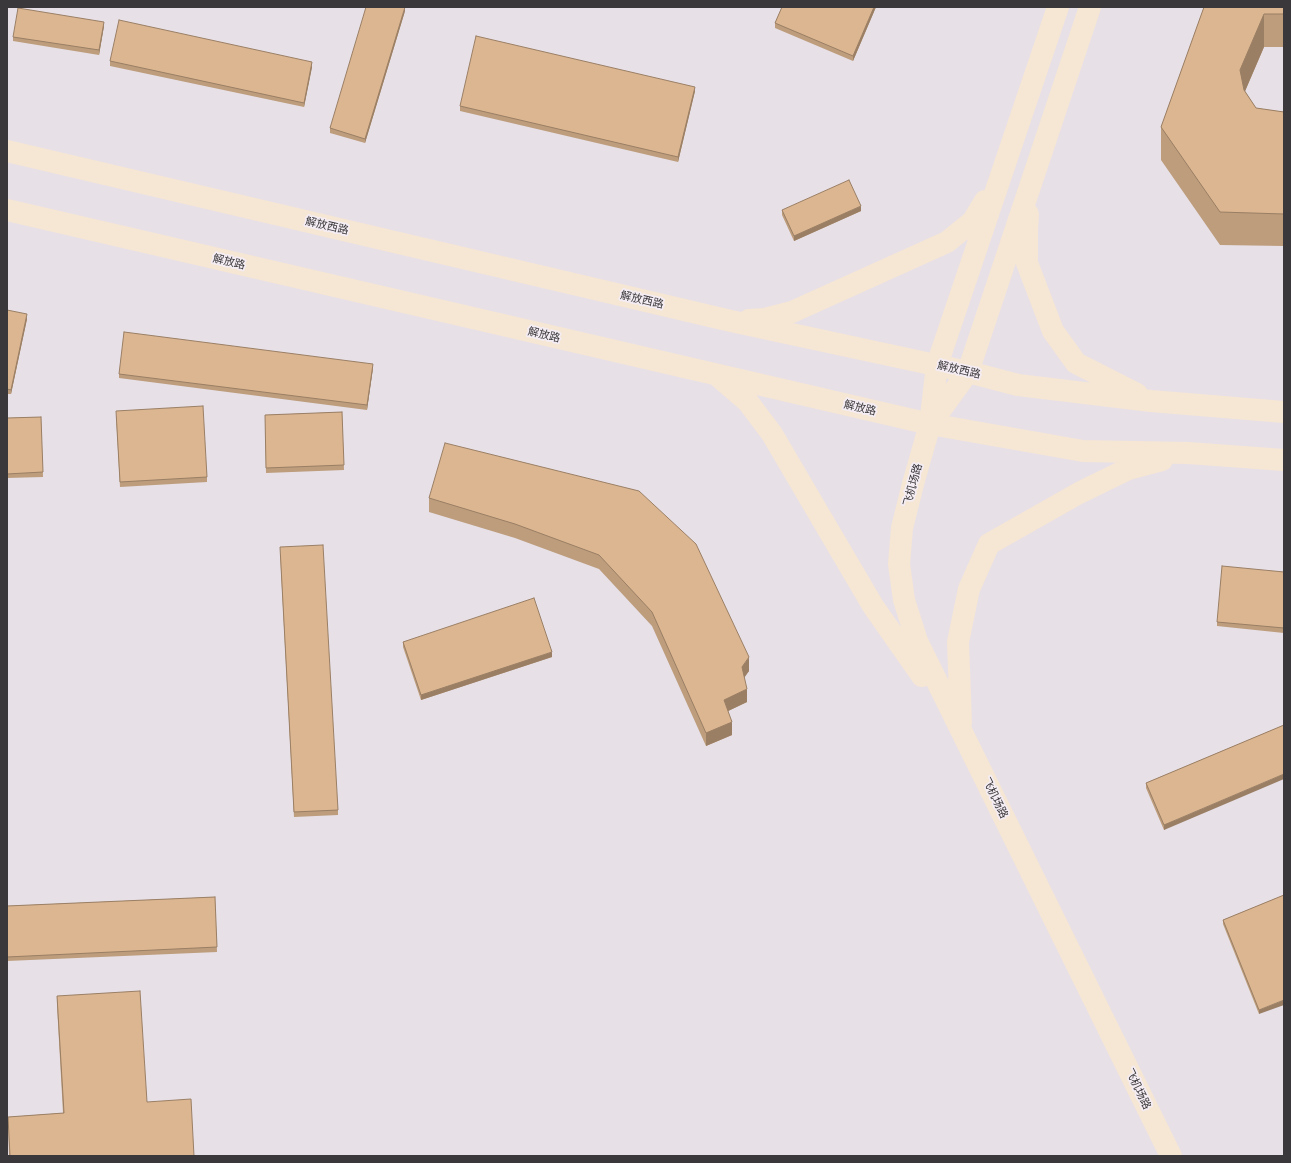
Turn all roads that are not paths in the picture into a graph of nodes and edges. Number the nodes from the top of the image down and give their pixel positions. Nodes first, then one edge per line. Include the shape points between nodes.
1 (1058, 7) edge
2 (1090, 7) edge
3 (7, 151) edge
4 (1002, 174) junction
5 (1030, 186) junction
6 (7, 210) edge
7 (731, 321) junction
8 (937, 365) junction
9 (968, 372) junction
10 (717, 374) junction
11 (1151, 401) junction
12 (1284, 412) edge
13 (930, 424) junction
14 (1188, 453) junction
15 (1284, 460) edge
16 (962, 732) junction
17 (1171, 1156) edge

1 - 4 main road
2 - 5 main road
3 - 7 main road, 解放西路
4 - 7 main road via 973,221 947,242 792,312 765,319
4 - 8 main road
5 - 9 main road
5 - 11 main road via 1027,262 1053,331 1076,363
6 - 10 main road, 解放路
7 - 8 main road, 解放西路
8 - 9 main road, 解放西路
8 - 13 main road
9 - 11 main road, 解放西路 via 1018,385
9 - 13 main road
10 - 13 main road, 解放路
10 - 16 main road via 748,402 772,434 873,606
11 - 12 main road, 解放西路
13 - 14 main road, 解放路 via 1083,451
13 - 16 main road, 飞机场路 via 902,528 899,564 904,600 917,641
14 - 15 main road
14 - 16 main road via 1128,469 1079,493 990,544 969,589 958,642
16 - 17 main road, 飞机场路

